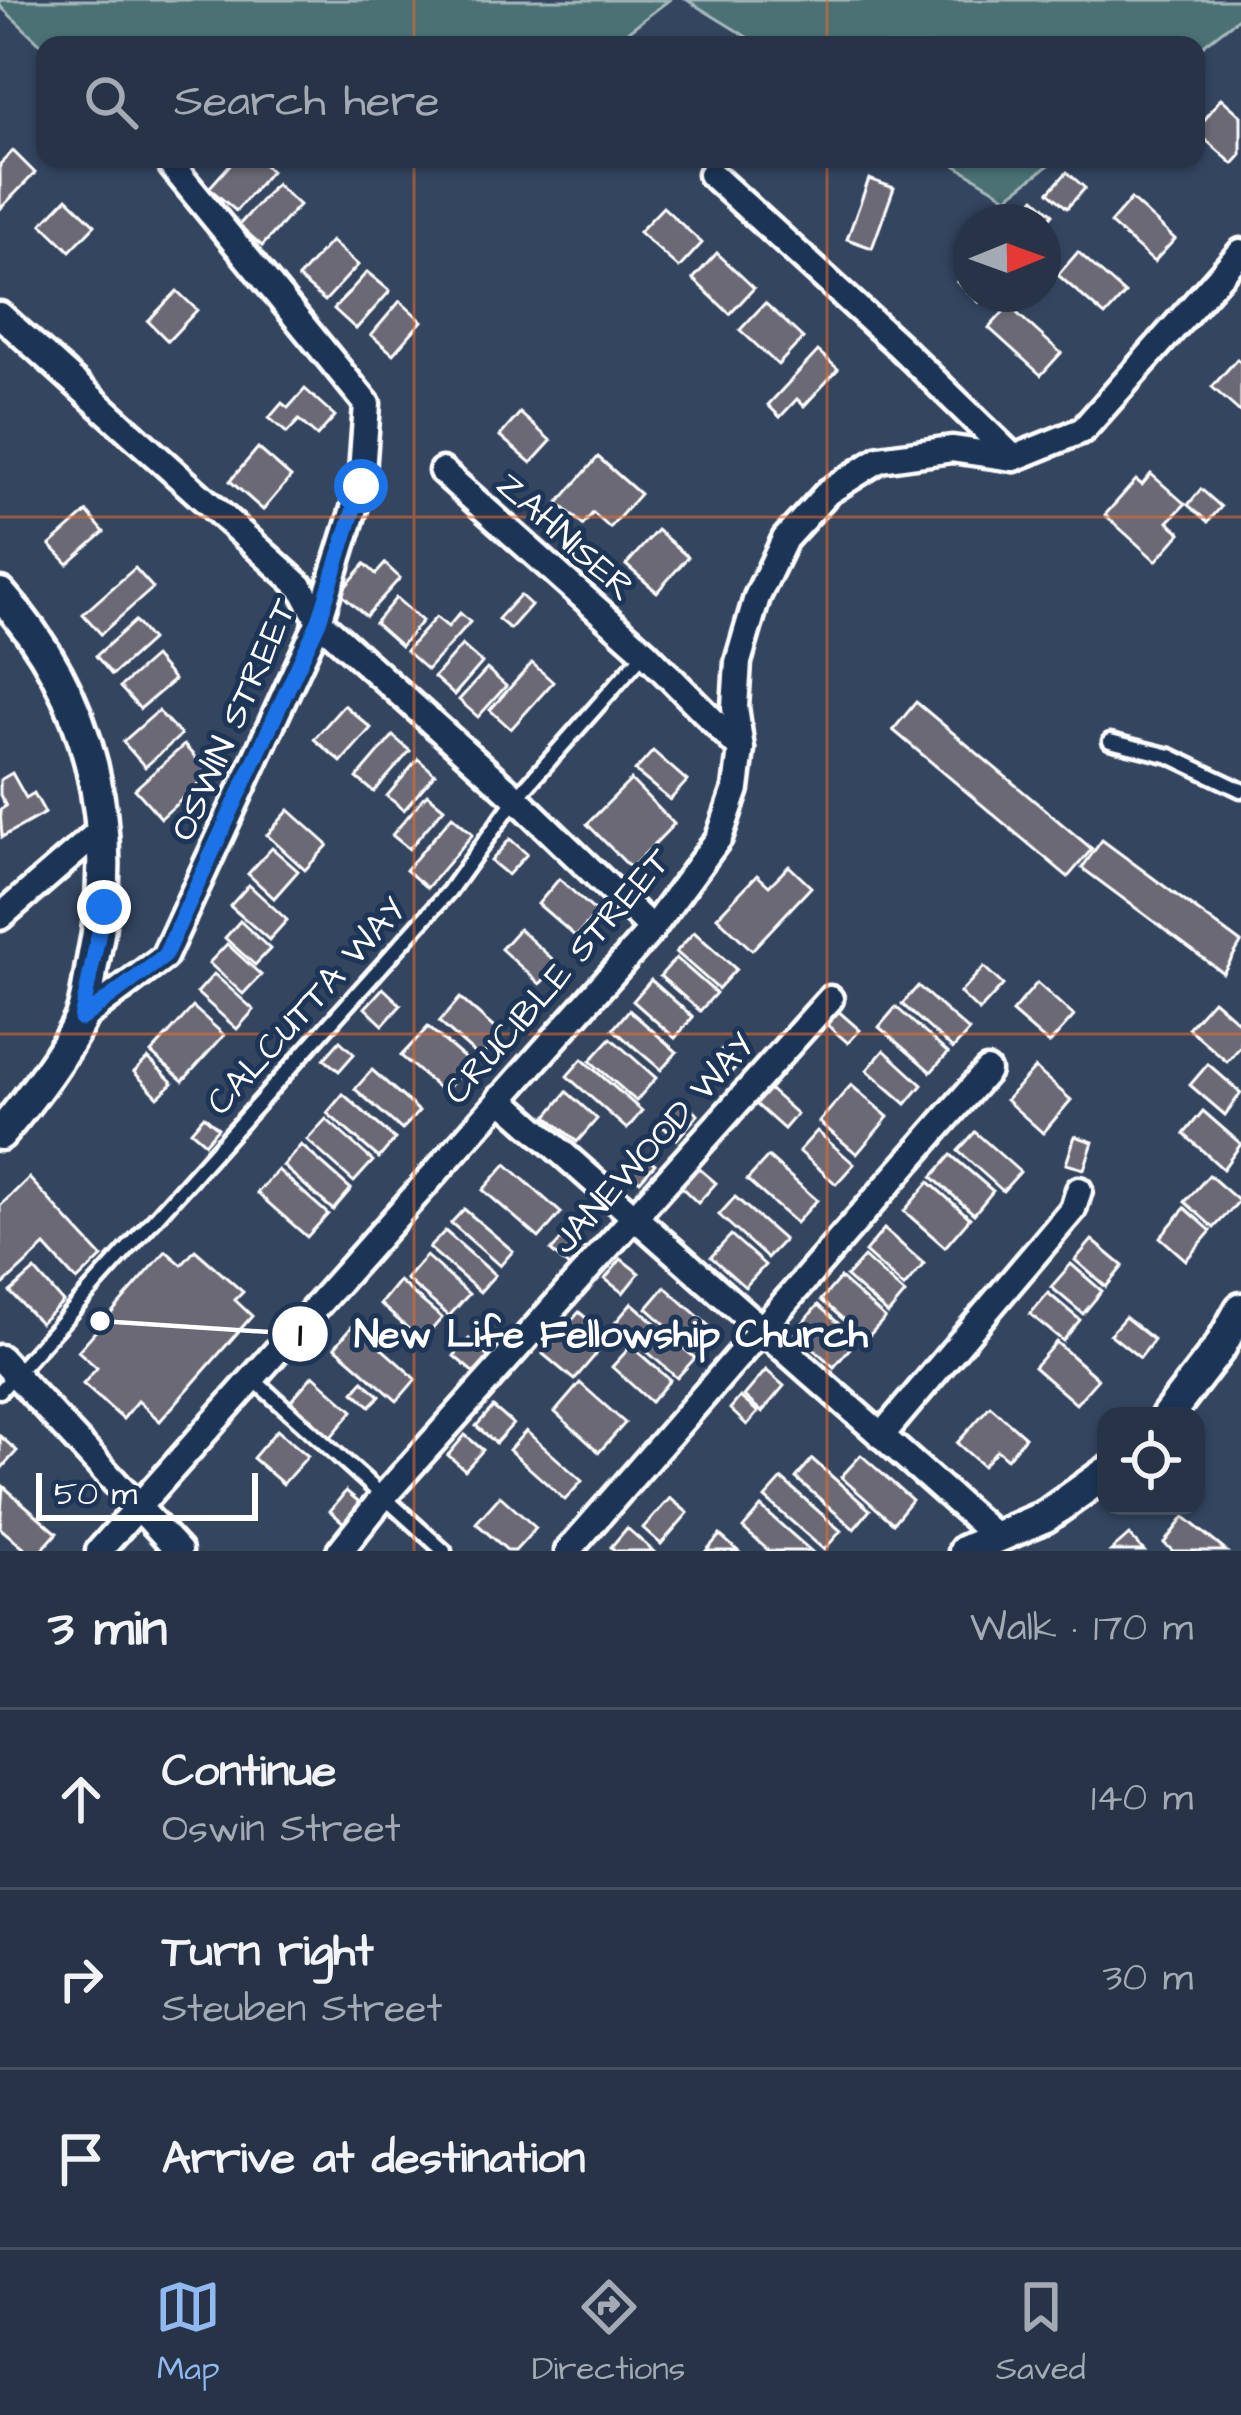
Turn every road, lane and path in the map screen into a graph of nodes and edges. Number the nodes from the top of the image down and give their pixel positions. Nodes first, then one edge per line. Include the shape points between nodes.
1 (174, 168) edge
2 (712, 174) dead end
3 (1241, 252) edge
4 (0, 315) edge
5 (1014, 458) junction
6 (442, 470) dead end
7 (0, 594) edge
8 (319, 621) junction
9 (11, 627) edge
10 (645, 652) junction
11 (1110, 742) dead end
12 (741, 749) junction
13 (1241, 790) edge
14 (516, 798) junction
15 (102, 829) junction
16 (0, 917) edge
17 (652, 929) junction
18 (830, 999) dead end
19 (81, 1019) junction
20 (987, 1071) dead end
21 (500, 1098) junction
22 (0, 1134) edge
23 (1079, 1190) dead end
24 (632, 1218) junction
25 (1241, 1309) edge
26 (762, 1328) junction
27 (5, 1374) edge
28 (251, 1377) junction
29 (1174, 1407) edge
30 (881, 1436) junction
31 (1097, 1479) edge
32 (383, 1498) junction
33 (139, 1506) junction
34 (994, 1536) junction
35 (100, 1551) edge
36 (179, 1551) edge
37 (340, 1551) edge
38 (444, 1551) edge
39 (568, 1551) edge
40 (965, 1551) edge

1 - 8 street, OSWIN STREET via 367,404 361,486
2 - 5 street
3 - 5 street via 1083,430
4 - 8 street via 301,587
5 - 12 street, CRUCIBLE STREET via 952,449 880,460 828,492 785,539 757,598 738,662
6 - 10 street, ZAHNISER
7 - 9 street
8 - 14 street
8 - 19 street, OSWIN STREET via 164,957
9 - 15 street via 71,696 96,772
10 - 12 street, ZAHNISER
10 - 14 lane, CALCUTTA WAY
11 - 13 lane via 1170,755
12 - 17 street, CRUCIBLE STREET via 718,838
14 - 17 street
14 - 27 lane, CALCUTTA WAY via 449,892
15 - 16 street
15 - 19 street via 104,907
17 - 21 street, CRUCIBLE STREET
18 - 24 street, JANEWOOD WAY
19 - 22 street
20 - 26 street
21 - 24 street
21 - 28 street, CRUCIBLE STREET
23 - 30 street via 1073,1209
24 - 26 street
24 - 32 street, JANEWOOD WAY
25 - 29 street
26 - 30 street
26 - 39 street
27 - 33 street
28 - 32 lane
28 - 33 street, CRUCIBLE STREET
30 - 34 street
31 - 34 street via 1046,1516
32 - 37 street, JANEWOOD WAY
32 - 38 lane
33 - 35 street, CRUCIBLE STREET
33 - 36 street
34 - 40 street

